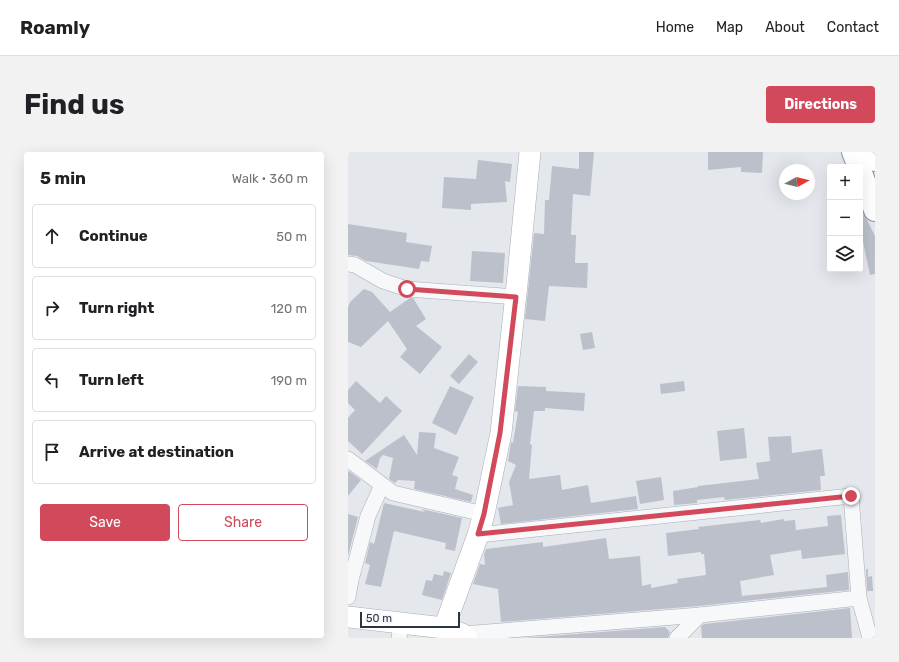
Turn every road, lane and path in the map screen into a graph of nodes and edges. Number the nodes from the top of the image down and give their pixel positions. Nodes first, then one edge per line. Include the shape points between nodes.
1 (530, 152) edge
2 (853, 152) edge
3 (872, 152) edge
4 (875, 160) edge
5 (858, 164) edge
6 (863, 178) edge
7 (875, 210) edge
8 (348, 264) edge
9 (516, 297) junction
10 (348, 459) edge
11 (382, 485) junction
12 (484, 514) junction
13 (478, 534) junction
14 (348, 597) edge
15 (859, 598) junction
16 (700, 614) junction
17 (348, 617) edge
18 (400, 631) edge
19 (458, 633) edge
20 (677, 638) edge
21 (870, 638) edge

1 - 9 main road
2 - 5 highway
3 - 4 highway
6 - 7 highway
8 - 9 street via 407,289
9 - 12 main road via 500,433
10 - 11 street
11 - 12 street via 394,493
11 - 14 street via 368,516
12 - 13 main road
13 - 15 street via 851,496
13 - 19 main road
15 - 16 street
15 - 21 street
16 - 19 street
16 - 20 street
17 - 18 main road
18 - 19 main road

